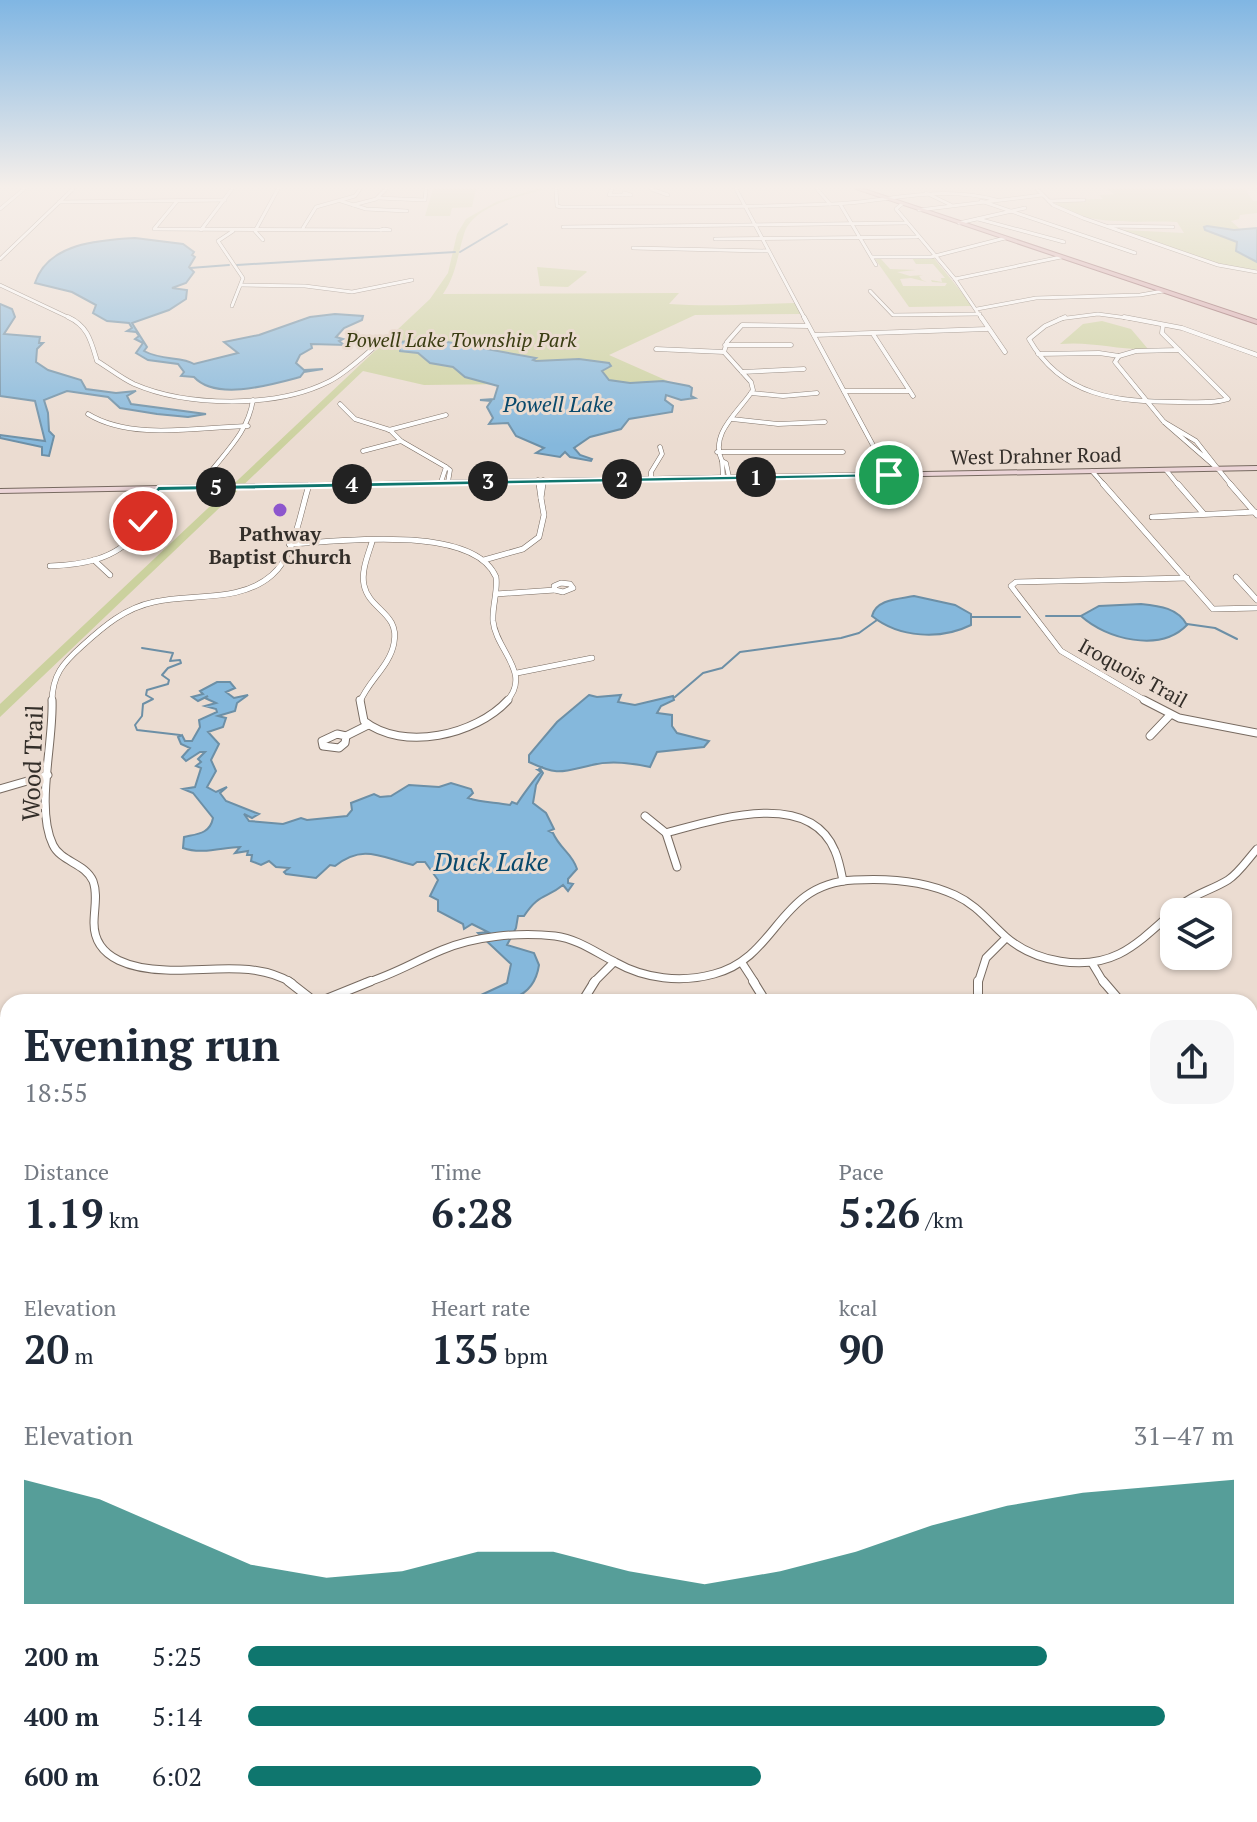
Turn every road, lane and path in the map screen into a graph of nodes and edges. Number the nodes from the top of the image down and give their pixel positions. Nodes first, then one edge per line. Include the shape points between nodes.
1 (241, 274) edge
2 (780, 274) edge
3 (951, 274) edge
4 (979, 274) edge
5 (1111, 274) edge
6 (955, 279) junction
7 (412, 280) dead end
8 (0, 282) edge
9 (241, 285) junction
10 (870, 291) dead end
11 (1161, 291) junction
12 (232, 306) dead end
13 (977, 309) junction
14 (980, 314) junction
15 (1257, 322) edge
16 (808, 325) junction
17 (1163, 325) junction
18 (987, 329) junction
19 (873, 334) junction
20 (814, 335) junction
21 (377, 345) dead end
22 (725, 345) junction
23 (791, 345) dead end
24 (656, 349) dead end
25 (1179, 350) junction
26 (724, 352) junction
27 (1005, 352) dead end
28 (1038, 354) junction
29 (1119, 356) junction
30 (1257, 358) edge
31 (804, 369) dead end
32 (742, 372) junction
33 (844, 391) junction
34 (909, 391) junction
35 (751, 393) junction
36 (817, 393) dead end
37 (913, 396) dead end
38 (253, 400) junction
39 (1144, 403) junction
40 (340, 404) dead end
41 (88, 414) dead end
42 (446, 415) dead end
43 (732, 419) junction
44 (825, 422) dead end
45 (1164, 422) junction
46 (248, 426) junction
47 (389, 430) junction
48 (401, 441) junction
49 (660, 447) dead end
50 (1196, 450) junction
51 (1204, 450) junction
52 (363, 451) dead end
53 (717, 452) junction
54 (843, 452) dead end
55 (1257, 468) edge
56 (1218, 469) junction
57 (1166, 470) junction
58 (1092, 471) junction
59 (889, 475) junction
60 (726, 477) junction
61 (651, 479) junction
62 (540, 480) junction
63 (445, 482) junction
64 (309, 485) junction
65 (199, 487) junction
66 (158, 488) junction
67 (0, 491) edge
68 (1203, 513) junction
69 (1256, 513) edge
70 (1152, 517) dead end
71 (372, 542) junction
72 (289, 544) junction
73 (94, 560) junction
74 (484, 560) junction
75 (50, 566) dead end
76 (110, 575) dead end
77 (1236, 577) dead end
78 (1187, 578) junction
79 (555, 590) dead end
80 (496, 594) junction
81 (1257, 600) edge
82 (1257, 608) edge
83 (592, 658) dead end
84 (517, 673) junction
85 (1170, 715) junction
86 (368, 725) junction
87 (1257, 733) edge
88 (346, 736) dead end
89 (1150, 736) dead end
90 (48, 775) junction
91 (0, 789) edge
92 (645, 816) dead end
93 (666, 833) junction
94 (1257, 849) edge
95 (677, 867) dead end
96 (843, 881) junction
97 (1006, 938) junction
98 (614, 962) junction
99 (742, 963) junction
100 (1092, 963) junction
101 (306, 994) edge
102 (334, 994) edge
103 (586, 994) edge
104 (761, 994) edge
105 (978, 994) edge
106 (1114, 994) edge

1 - 9 street
2 - 16 street
3 - 6 street
4 - 6 street
5 - 11 main road
6 - 13 street
7 - 9 street via 352,292
8 - 38 street via 79,322 90,336 97,361 130,383 192,399
9 - 12 street
10 - 14 street via 893,315
11 - 13 street via 1042,298
11 - 15 main road
13 - 14 street
14 - 18 street
16 - 20 street
16 - 22 street via 739,326
17 - 25 street via 1162,333
17 - 28 street via 1074,313 1032,335 1029,342
17 - 30 street
18 - 19 street
18 - 27 street
19 - 20 street
19 - 34 street
20 - 33 street
21 - 38 street via 329,382
22 - 23 street
22 - 26 street
24 - 26 street
25 - 29 street
25 - 39 street via 1228,399
26 - 32 street
28 - 29 street
28 - 39 street via 1061,378 1111,398
29 - 39 street via 1115,362
31 - 32 street
32 - 35 street via 751,382
33 - 34 street
33 - 59 street
34 - 37 street
35 - 36 street
35 - 43 street
38 - 46 street
39 - 45 street
40 - 47 street via 355,419
41 - 46 street via 102,424 124,428
42 - 47 street
43 - 44 street
43 - 53 street
45 - 50 street
45 - 51 street
46 - 65 street
47 - 48 street
48 - 52 street
48 - 63 street via 450,470
49 - 61 street
50 - 51 street
50 - 56 street
51 - 56 street
53 - 54 street
53 - 60 street via 726,463
55 - 56 street, West Drahner Road
56 - 57 street, West Drahner Road
56 - 69 street
57 - 58 street, West Drahner Road
57 - 68 street
58 - 59 street, West Drahner Road
58 - 78 street
59 - 60 street, West Drahner Road
60 - 61 street, West Drahner Road
61 - 62 street, West Drahner Road
62 - 63 street, West Drahner Road
62 - 74 street via 541,538
63 - 64 street, West Drahner Road
64 - 65 street, West Drahner Road
64 - 72 street, Wood Trail
65 - 66 street, West Drahner Road
66 - 67 street, West Drahner Road
66 - 73 street via 128,541
68 - 69 street
68 - 70 street
71 - 72 street
71 - 74 street via 439,542
71 - 86 street via 365,590 390,616 395,642 361,698 360,713
72 - 90 street, Wood Trail via 281,566 263,582 224,595 134,607 90,638 56,674
73 - 75 street
73 - 76 street
74 - 80 street via 493,569
77 - 81 street
78 - 82 street via 1213,609
78 - 85 street, Iroquois Trail via 1011,586 1061,651
79 - 80 street
80 - 84 street via 493,622
83 - 84 street
84 - 86 street via 516,690 506,704 442,734 399,737
85 - 87 street, Iroquois Trail
85 - 89 street
86 - 88 street
90 - 91 street
90 - 101 street, Wood Trail via 50,839 59,854 93,879 94,936 109,955 124,963 177,971 264,972
92 - 93 street
93 - 95 street
93 - 96 street via 748,812 796,816 831,838
94 - 100 street via 1230,879 1195,894 1123,952
96 - 97 street via 942,889 971,904
96 - 99 street via 802,896
97 - 100 street via 1039,956
97 - 105 street via 978,969
98 - 99 street via 649,976 682,979
98 - 102 street via 568,938 545,934 476,941 445,948 399,972
98 - 103 street
99 - 104 street
100 - 106 street

